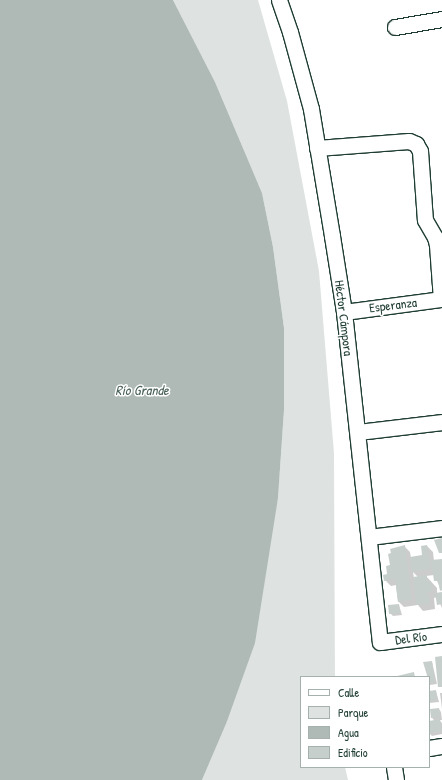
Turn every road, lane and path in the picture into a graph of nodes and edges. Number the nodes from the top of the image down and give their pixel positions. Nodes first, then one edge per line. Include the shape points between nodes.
1 (279, 0) edge
2 (442, 19) edge
3 (395, 26) dead end
4 (317, 148) junction
5 (442, 299) edge
6 (344, 312) junction
7 (442, 422) edge
8 (358, 432) junction
9 (442, 528) edge
10 (369, 537) junction
11 (442, 634) edge
12 (380, 642) joint
13 (442, 746) edge
14 (430, 748) edge
15 (394, 768) edge
16 (396, 780) edge

1 - 4 street, Héctor Cámpora via 301,70
2 - 3 street
4 - 5 street via 409,141 416,144 420,151 424,220 437,245
4 - 6 street, Héctor Cámpora
5 - 6 street, Esperanza
6 - 8 street, Héctor Cámpora
7 - 8 street
8 - 10 street, Héctor Cámpora
9 - 10 street
10 - 12 street, Héctor Cámpora
11 - 12 street, Del Río
13 - 14 street
15 - 16 street

